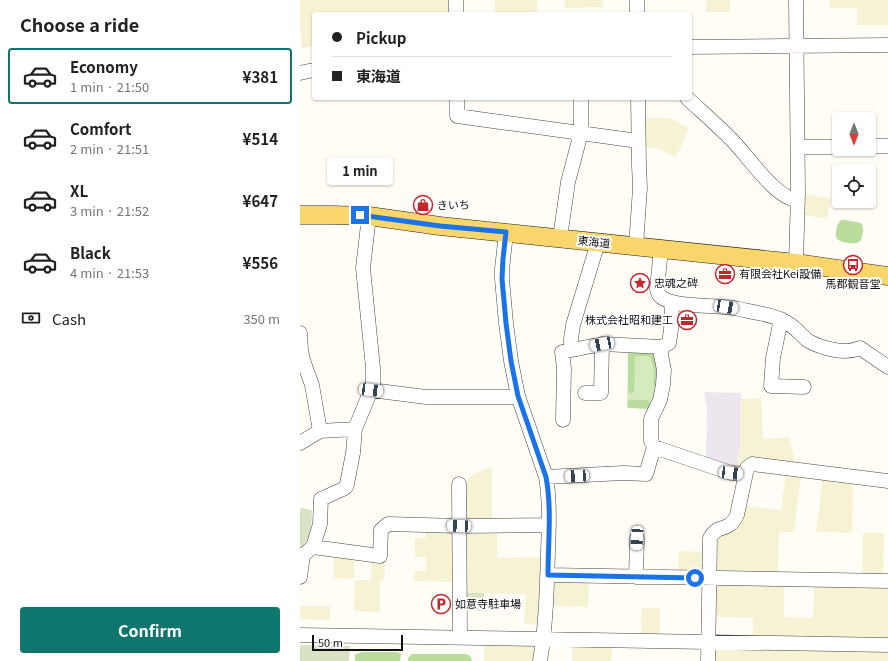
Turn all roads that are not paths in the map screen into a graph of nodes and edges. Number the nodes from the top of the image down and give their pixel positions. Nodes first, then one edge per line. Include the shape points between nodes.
1 (456, 0) edge
2 (637, 0) edge
3 (796, 0) edge
4 (456, 12) edge
5 (637, 12) edge
6 (888, 45) edge
7 (797, 46) junction
8 (692, 47) edge
9 (312, 70) edge
10 (300, 73) edge
11 (457, 100) edge
12 (581, 100) edge
13 (638, 100) edge
14 (689, 100) edge
15 (581, 133) junction
16 (638, 140) junction
17 (876, 146) edge
18 (888, 146) edge
19 (798, 147) junction
20 (832, 147) edge
21 (798, 200) junction
22 (300, 215) edge
23 (369, 216) junction
24 (506, 232) junction
25 (560, 238) junction
26 (597, 242) junction
27 (636, 246) junction
28 (661, 249) junction
29 (796, 263) junction
30 (888, 276) edge
31 (672, 302) junction
32 (780, 319) junction
33 (300, 333) edge
34 (602, 344) junction
35 (662, 347) junction
36 (571, 350) junction
37 (888, 366) edge
38 (304, 376) edge
39 (804, 387) dead end
40 (371, 390) junction
41 (585, 393) dead end
42 (518, 396) junction
43 (564, 420) dead end
44 (355, 428) junction
45 (320, 431) junction
46 (300, 443) edge
47 (654, 447) junction
48 (745, 474) junction
49 (546, 477) junction
50 (888, 481) edge
51 (459, 484) dead end
52 (549, 525) junction
53 (459, 526) junction
54 (637, 538) dead end
55 (313, 548) junction
56 (548, 575) junction
57 (300, 577) edge
58 (636, 577) junction
59 (710, 578) junction
60 (888, 581) edge
61 (300, 635) edge
62 (460, 638) junction
63 (543, 639) junction
64 (708, 642) junction
65 (888, 645) edge
66 (540, 661) edge
67 (708, 661) edge

1 - 4 street
2 - 5 street
3 - 7 street
6 - 7 street
7 - 8 street
7 - 19 street
9 - 10 street
11 - 15 street via 457,116
12 - 15 street
13 - 16 street
14 - 21 street via 731,139 774,187 793,200
15 - 16 street
15 - 25 street via 568,182
16 - 27 street via 640,188
17 - 18 street
19 - 20 street
19 - 21 street
21 - 29 street
22 - 23 main road, 東海道
23 - 24 main road, 東海道
23 - 40 street via 363,268 373,368
24 - 25 main road, 東海道
24 - 42 street via 502,269 506,323
25 - 26 main road, 東海道
26 - 27 main road, 東海道
26 - 36 street via 573,325
27 - 28 main road, 東海道
28 - 29 main road, 東海道
28 - 31 street via 657,289 660,296
29 - 30 main road, 東海道
31 - 32 street via 753,311
31 - 35 street via 669,343
32 - 37 street via 788,322 812,343 846,352 860,348
32 - 39 street via 771,386
33 - 38 street
34 - 35 street
34 - 36 street
34 - 41 street via 601,393
35 - 47 street via 663,385 660,400 651,419 651,441
36 - 43 street via 562,352
38 - 45 street via 312,385
40 - 42 street via 426,397
40 - 44 street
42 - 49 street
44 - 45 street
44 - 55 street via 346,487 321,498 320,524
45 - 46 street
47 - 48 street via 731,473
47 - 49 street via 646,474
48 - 50 street via 752,464
48 - 59 street via 737,515 710,538
49 - 52 street
51 - 53 street
52 - 53 street
52 - 56 street
53 - 55 street via 388,524 381,530 380,556
53 - 62 street
54 - 58 street
55 - 57 street via 303,555
56 - 58 street
56 - 63 street
58 - 59 street
59 - 60 street
59 - 64 street
61 - 62 street
62 - 63 street
63 - 64 street
63 - 66 street
64 - 65 street
64 - 67 street

